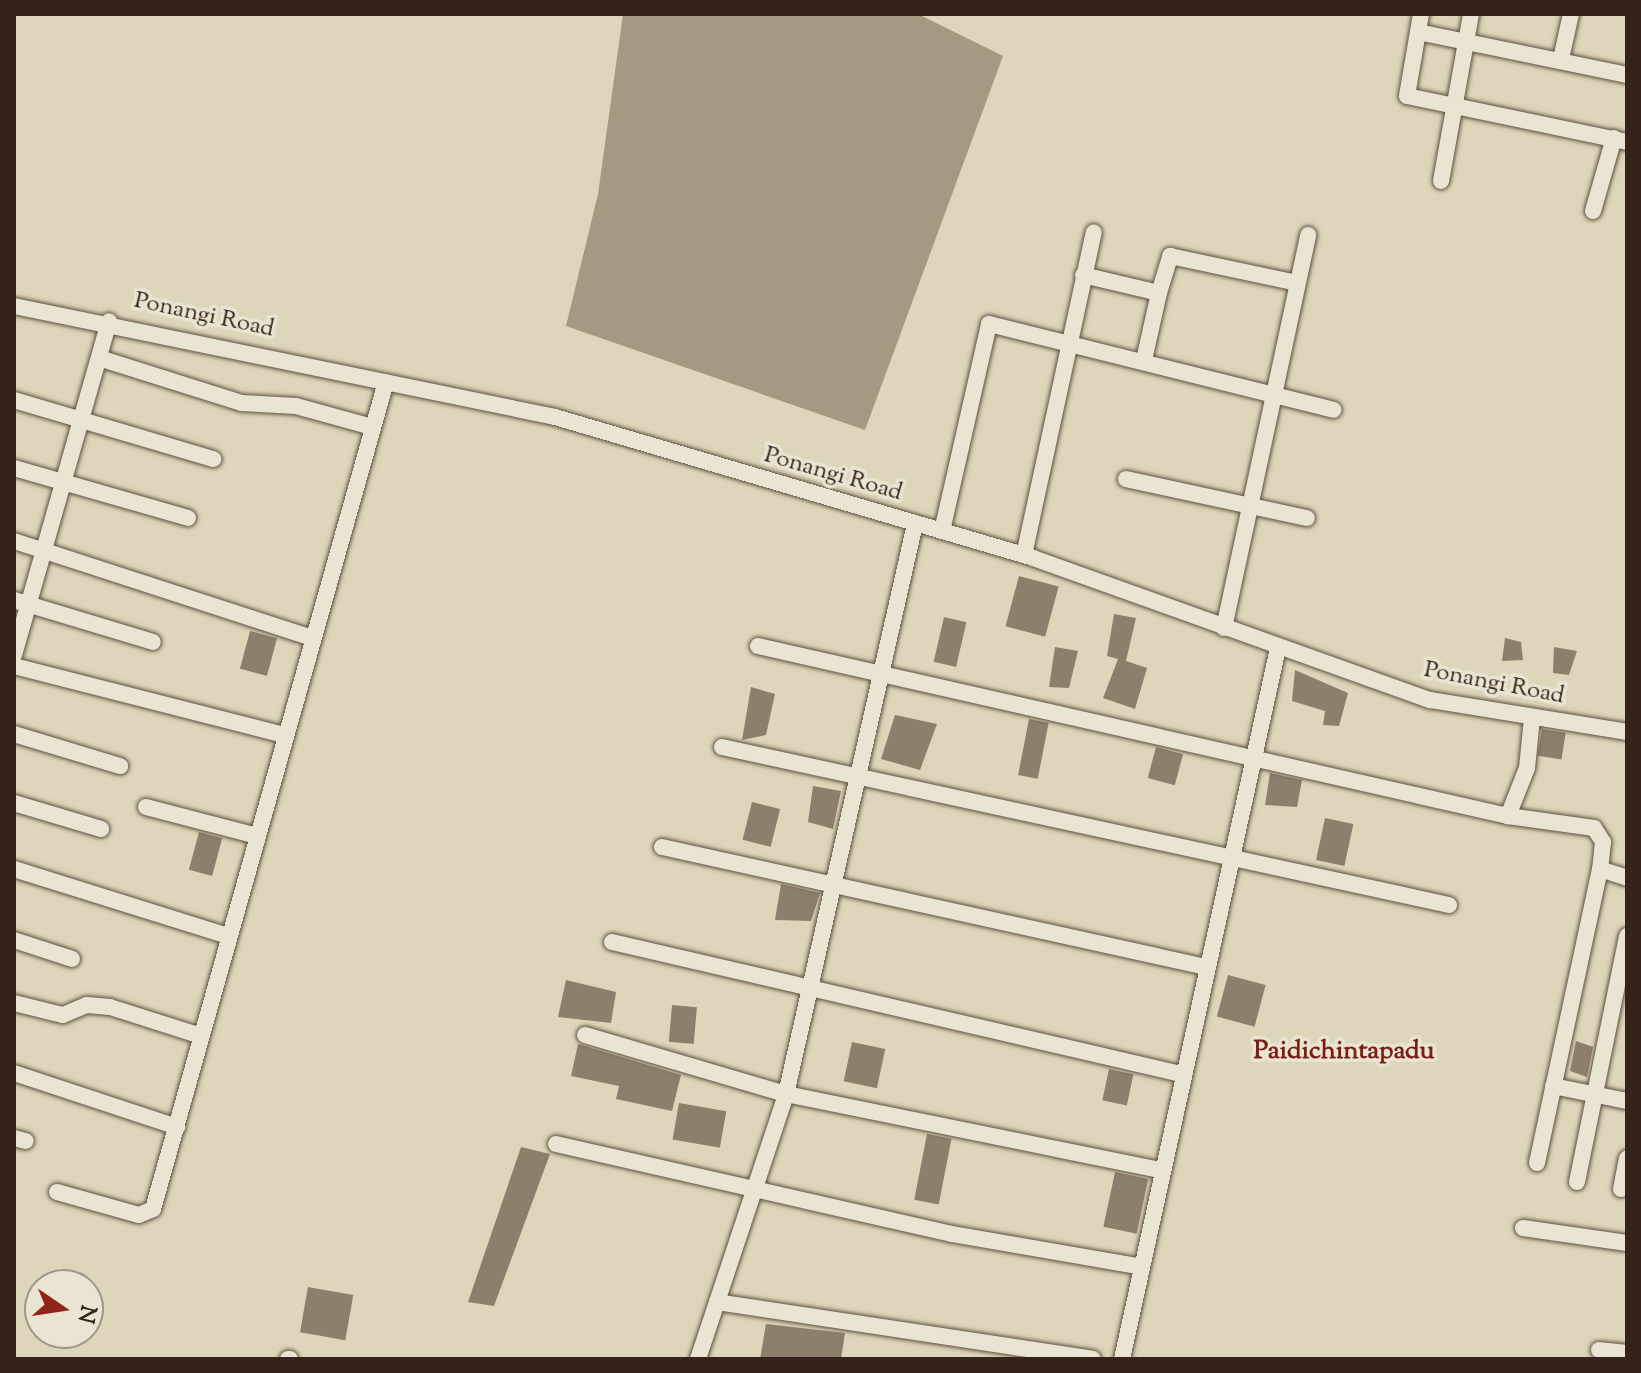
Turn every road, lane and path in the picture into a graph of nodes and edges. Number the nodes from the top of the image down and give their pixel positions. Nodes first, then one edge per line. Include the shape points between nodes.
1 (1421, 14) edge
2 (1471, 14) edge
3 (1571, 14) edge
4 (1418, 32) junction
5 (1467, 41) junction
6 (1561, 59) junction
7 (1627, 75) edge
8 (1455, 104) junction
9 (1620, 140) edge
10 (1441, 181) dead end
11 (1593, 211) dead end
12 (1094, 232) dead end
13 (1308, 235) dead end
14 (1083, 275) junction
15 (1297, 283) junction
16 (1159, 293) junction
17 (14, 306) edge
18 (109, 321) junction
19 (1068, 344) junction
20 (99, 358) junction
21 (1144, 360) junction
22 (386, 382) junction
23 (1270, 395) junction
24 (14, 400) edge
25 (1333, 410) dead end
26 (81, 420) junction
27 (372, 427) junction
28 (213, 459) dead end
29 (14, 468) edge
30 (1126, 479) dead end
31 (64, 481) junction
32 (1248, 506) junction
33 (188, 518) dead end
34 (1307, 518) dead end
35 (915, 524) junction
36 (942, 531) junction
37 (14, 541) edge
38 (43, 550) junction
39 (1024, 555) junction
40 (21, 602) edge
41 (1224, 628) junction
42 (313, 638) junction
43 (153, 642) dead end
44 (758, 646) dead end
45 (1278, 648) junction
46 (14, 655) edge
47 (14, 666) edge
48 (879, 677) junction
49 (1532, 718) junction
50 (1627, 732) edge
51 (14, 734) edge
52 (285, 735) junction
53 (722, 747) dead end
54 (1257, 760) junction
55 (120, 766) dead end
56 (856, 782) junction
57 (14, 803) edge
58 (146, 807) dead end
59 (1508, 816) junction
60 (101, 829) dead end
61 (257, 836) junction
62 (662, 847) dead end
63 (1231, 862) junction
64 (14, 869) edge
65 (1600, 869) junction
66 (1627, 878) edge
67 (834, 881) junction
68 (1449, 905) dead end
69 (228, 936) junction
70 (1627, 936) edge
71 (14, 940) edge
72 (612, 942) dead end
73 (72, 959) dead end
74 (1206, 967) junction
75 (805, 992) junction
76 (14, 1003) edge
77 (198, 1035) junction
78 (585, 1035) dead end
79 (14, 1073) edge
80 (1181, 1074) junction
81 (1553, 1086) junction
82 (786, 1094) junction
83 (1597, 1096) junction
84 (1627, 1101) edge
85 (177, 1127) junction
86 (556, 1144) dead end
87 (1627, 1159) edge
88 (1537, 1163) dead end
89 (1159, 1170) junction
90 (1577, 1182) dead end
91 (758, 1187) junction
92 (1621, 1189) dead end
93 (57, 1192) dead end
94 (1523, 1228) dead end
95 (1627, 1243) edge
96 (1137, 1266) junction
97 (717, 1302) junction
98 (1599, 1350) dead end
99 (1627, 1353) edge
100 (698, 1359) edge
101 (1093, 1359) edge
102 (1122, 1359) edge

1 - 4 street
2 - 5 street
3 - 6 street
4 - 5 street
4 - 8 street via 1407,96
5 - 6 street
5 - 8 street
6 - 7 street
8 - 9 street
8 - 10 street
9 - 11 street
12 - 14 street
13 - 15 street
14 - 16 street
14 - 19 street
15 - 16 street via 1170,256
15 - 23 street
16 - 21 street
17 - 18 street, Ponangi Road
18 - 20 street
18 - 22 street, Ponangi Road
19 - 21 street
19 - 36 street via 989,324
19 - 39 street
20 - 26 street
20 - 27 street via 242,403 296,406
21 - 23 street
22 - 27 street
22 - 35 street, Ponangi Road via 555,417
23 - 25 street
23 - 32 street
24 - 26 street
26 - 28 street
26 - 31 street
27 - 42 street
29 - 31 street
30 - 32 street
31 - 33 street
31 - 38 street
32 - 34 street
32 - 41 street
35 - 36 street, Ponangi Road
35 - 48 street
36 - 39 street, Ponangi Road
37 - 38 street
38 - 40 street
38 - 42 street
39 - 41 street, Ponangi Road
40 - 43 street
40 - 46 street
41 - 45 street, Ponangi Road
42 - 52 street
44 - 48 street
45 - 49 street, Ponangi Road via 1430,700
45 - 54 street
47 - 52 street
48 - 54 street
48 - 56 street
49 - 50 street, Ponangi Road
49 - 59 street via 1527,768
51 - 55 street
52 - 61 street
53 - 56 street
54 - 59 street
54 - 63 street
56 - 63 street
56 - 67 street
57 - 60 street
58 - 61 street
59 - 65 street via 1594,828 1603,842
61 - 69 street
62 - 67 street
63 - 68 street
63 - 74 street
64 - 69 street
65 - 66 street
65 - 81 street
67 - 74 street
67 - 75 street
69 - 77 street
70 - 83 street
71 - 73 street
72 - 75 street
74 - 80 street
75 - 80 street
75 - 82 street
76 - 77 street via 63,1015 87,1005 110,1007
77 - 85 street
78 - 82 street
79 - 85 street
80 - 89 street
81 - 83 street
81 - 88 street
82 - 89 street
82 - 91 street
83 - 84 street
83 - 90 street
85 - 93 street via 148,1214
86 - 91 street
87 - 92 street
89 - 96 street
91 - 96 street via 952,1234
91 - 97 street
94 - 95 street
96 - 102 street
97 - 100 street
97 - 101 street
98 - 99 street

